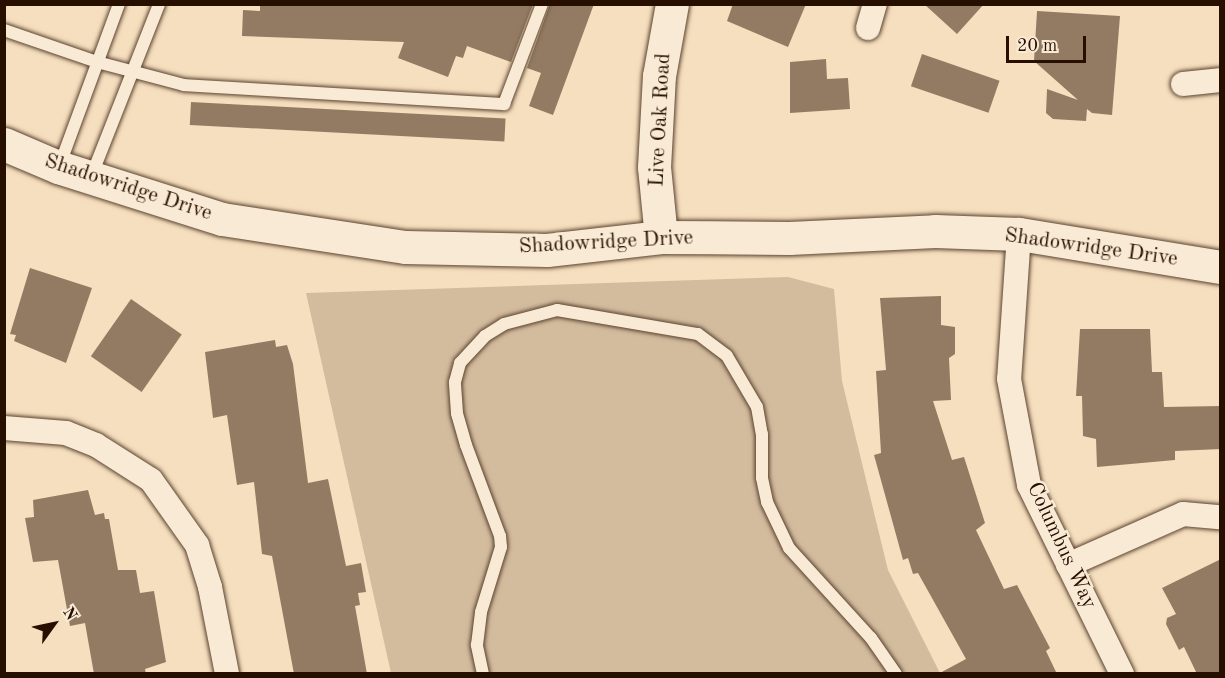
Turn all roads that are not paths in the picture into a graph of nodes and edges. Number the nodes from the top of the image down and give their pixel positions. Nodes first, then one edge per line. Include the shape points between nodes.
1 (119, 4) edge
2 (159, 4) edge
3 (542, 4) edge
4 (672, 4) edge
5 (875, 4) edge
6 (868, 28) dead end
7 (4, 30) edge
8 (97, 62) junction
9 (132, 73) junction
10 (1221, 80) edge
11 (1183, 84) dead end
12 (4, 144) edge
13 (58, 168) junction
14 (90, 178) junction
15 (1019, 234) junction
16 (661, 237) junction
17 (1221, 267) edge
18 (4, 428) edge
19 (1221, 517) edge
20 (1068, 565) junction
21 (227, 674) edge
22 (483, 674) edge
23 (896, 674) edge
24 (1122, 674) edge

1 - 8 lane
2 - 9 lane
3 - 9 lane via 504,104 184,85
4 - 16 main road, Live Oak Road via 659,76 654,167
5 - 6 street
7 - 8 lane
8 - 9 lane
8 - 13 lane
9 - 14 lane
10 - 11 street
12 - 13 main road, Shadowridge Drive
13 - 14 main road, Shadowridge Drive
14 - 16 main road, Shadowridge Drive via 222,219 405,247 547,250
15 - 16 main road, Shadowridge Drive via 935,231 789,238
15 - 17 main road, Shadowridge Drive
15 - 20 street, Columbus Way via 1009,380 1029,485
18 - 21 street via 66,433 96,445 151,480 197,545 210,587
19 - 20 street via 1183,514
20 - 24 street, Columbus Way
22 - 23 lane via 477,645 501,547 500,536 466,445 457,413 455,382 460,363 485,336 504,324 557,310 698,334 727,356 757,407 767,502 789,548 871,638

